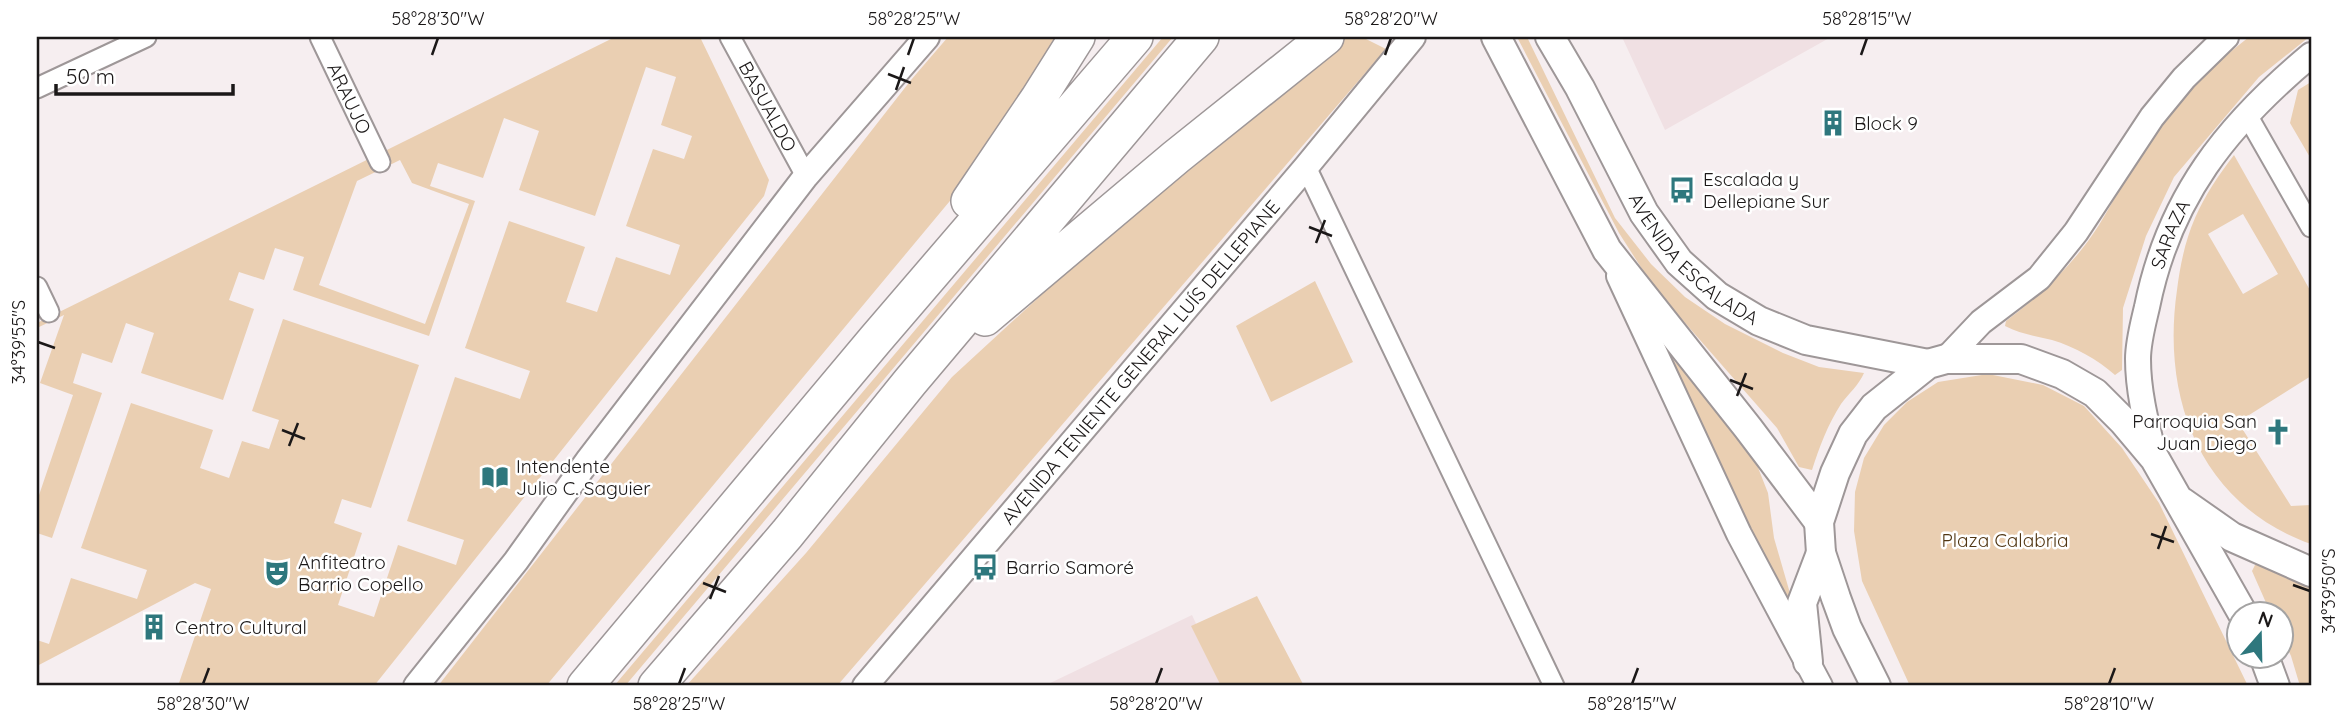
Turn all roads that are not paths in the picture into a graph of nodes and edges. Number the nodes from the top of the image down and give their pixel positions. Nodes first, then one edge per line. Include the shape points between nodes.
1 (146, 37) edge
2 (320, 37) edge
3 (730, 37) edge
4 (927, 37) edge
5 (1077, 37) edge
6 (1135, 37) edge
7 (1201, 37) edge
8 (1326, 37) edge
9 (1413, 37) edge
10 (1496, 37) edge
11 (1550, 37) edge
12 (1569, 37) edge
13 (2226, 37) edge
14 (115, 43) edge
15 (2311, 55) edge
16 (37, 88) edge
17 (1580, 88) junction
18 (2247, 115) junction
19 (380, 162) dead end
20 (1306, 167) junction
21 (806, 176) junction
22 (2311, 227) edge
23 (1607, 250) junction
24 (37, 287) edge
25 (49, 312) dead end
26 (875, 340) junction
27 (1937, 361) junction
28 (910, 382) junction
29 (2155, 459) junction
30 (2174, 496) junction
31 (1819, 522) junction
32 (1821, 552) junction
33 (2311, 572) edge
34 (2235, 600) edge
35 (1814, 674) edge
36 (416, 686) edge
37 (585, 686) edge
38 (656, 686) edge
39 (864, 686) edge
40 (1554, 686) edge
41 (1876, 686) edge

1 - 14 street
2 - 19 street, ARAUJO
3 - 21 street, BASUALDO
4 - 21 street
5 - 26 highway
6 - 26 highway
7 - 28 highway
8 - 28 highway
9 - 20 street, AVENIDA TENIENTE GENERAL LUÍS DELLEPIANE
10 - 23 main road
11 - 17 main road, AVENIDA ESCALADA
12 - 17 main road
13 - 27 street via 2159,107 2076,232 2039,278
14 - 16 street
15 - 18 street, SARAZA
17 - 27 main road, AVENIDA ESCALADA via 1644,213 1679,262 1717,296 1759,321 1806,340
18 - 22 street
18 - 29 street, SARAZA via 2223,140 2192,189 2164,243 2150,290 2138,357
20 - 39 street, AVENIDA TENIENTE GENERAL LUÍS DELLEPIANE
20 - 40 street
21 - 36 street via 589,458 516,561
23 - 31 main road
23 - 35 street via 1739,534
24 - 25 street
26 - 37 highway
27 - 29 main road, AVENIDA ESCALADA via 2021,359 2062,374 2095,393
27 - 31 main road via 1874,407 1853,434
28 - 38 highway
29 - 30 main road, AVENIDA ESCALADA
30 - 33 main road via 2232,537
30 - 34 main road, AVENIDA ESCALADA
31 - 32 main road
32 - 35 main road via 1802,603
32 - 41 main road via 1847,628

